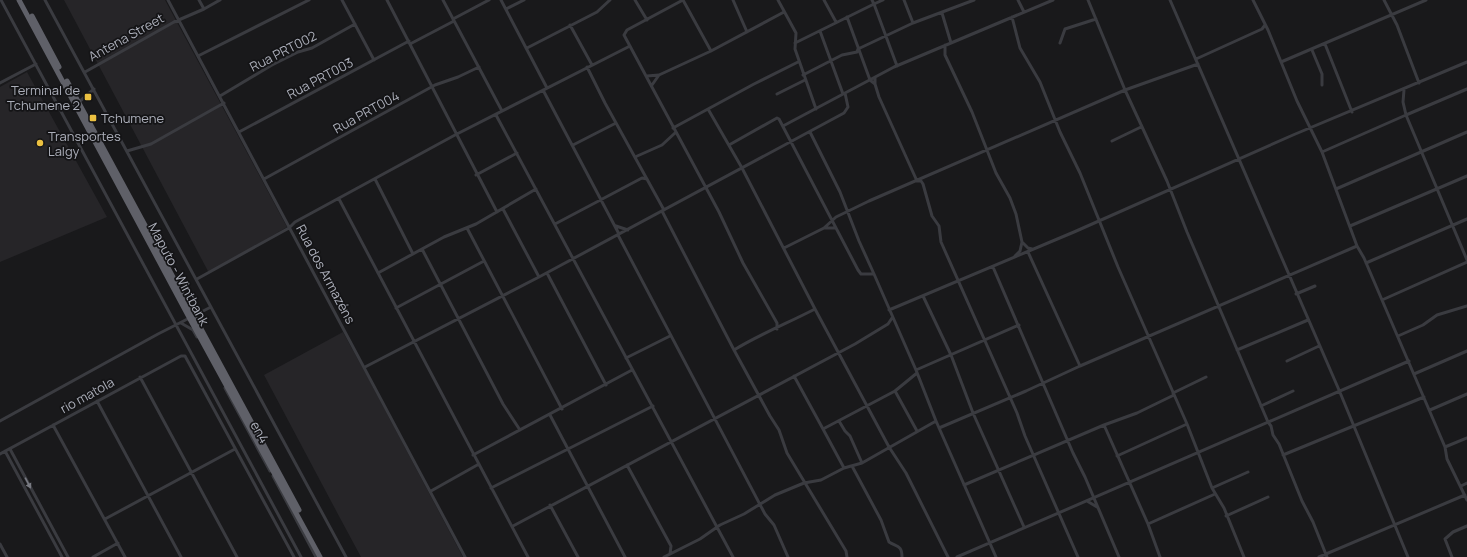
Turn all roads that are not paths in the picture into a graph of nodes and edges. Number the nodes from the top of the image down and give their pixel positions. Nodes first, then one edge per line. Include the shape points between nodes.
1 (1, 0) edge
2 (19, 0) edge
3 (23, 0) edge
4 (45, 0) edge
5 (168, 0) edge
6 (199, 0) edge
7 (220, 0) edge
8 (309, 0) edge
9 (342, 0) edge
10 (387, 0) edge
11 (443, 0) edge
12 (488, 0) edge
13 (501, 0) edge
14 (524, 0) edge
15 (610, 0) edge
16 (635, 0) edge
17 (683, 0) edge
18 (733, 0) edge
19 (778, 0) edge
20 (824, 0) edge
21 (881, 0) edge
22 (904, 0) edge
23 (974, 0) edge
24 (1018, 0) edge
25 (1053, 0) edge
26 (1088, 0) edge
27 (1170, 0) edge
28 (1253, 0) edge
29 (1384, 0) edge
30 (1426, 0) edge
31 (873, 2) edge
32 (506, 9) junction
33 (204, 10) junction
34 (784, 12) junction
35 (1024, 12) junction
36 (942, 13) junction
37 (1390, 15) junction
38 (847, 17) junction
39 (1012, 17) junction
40 (1096, 19) junction
41 (178, 20) junction
42 (454, 20) junction
43 (647, 20) junction
44 (836, 22) junction
45 (355, 24) junction
46 (913, 24) junction
47 (570, 25) junction
48 (1265, 25) junction
49 (1262, 29) junction
50 (1268, 30) junction
51 (820, 31) junction
52 (747, 32) junction
53 (885, 36) junction
54 (410, 43) junction
55 (795, 43) junction
56 (951, 43) junction
57 (1060, 43) dead end
58 (1324, 44) junction
59 (945, 45) junction
60 (630, 46) junction
61 (527, 48) junction
62 (937, 48) junction
63 (858, 49) junction
64 (1312, 50) junction
65 (711, 51) junction
66 (944, 55) junction
67 (198, 56) junction
68 (1196, 59) junction
69 (374, 60) junction
70 (831, 61) junction
71 (798, 62) junction
72 (1281, 62) junction
73 (1467, 62) edge
74 (36, 64) junction
75 (1198, 64) junction
76 (592, 65) junction
77 (897, 66) junction
78 (479, 67) junction
79 (587, 67) junction
80 (85, 72) junction
81 (659, 75) junction
82 (803, 75) junction
83 (647, 76) junction
84 (875, 77) junction
85 (805, 80) junction
86 (870, 80) junction
87 (0, 83) edge
88 (1419, 83) junction
89 (875, 84) junction
90 (652, 85) junction
91 (1322, 85) dead end
92 (431, 87) junction
93 (547, 88) junction
94 (94, 89) junction
95 (1467, 89) edge
96 (543, 90) junction
97 (1125, 90) junction
98 (1404, 90) junction
99 (777, 94) dead end
100 (844, 94) junction
101 (220, 96) junction
102 (78, 102) junction
103 (224, 103) junction
104 (816, 108) junction
105 (708, 109) junction
106 (502, 111) junction
107 (1352, 112) junction
108 (496, 114) junction
109 (1406, 115) junction
110 (1056, 120) junction
111 (616, 123) junction
112 (783, 126) junction
113 (1142, 126) junction
114 (673, 128) junction
115 (1311, 128) junction
116 (816, 129) junction
117 (239, 132) junction
118 (810, 132) junction
119 (1467, 132) edge
120 (675, 133) junction
121 (455, 135) junction
122 (814, 136) junction
123 (1112, 141) dead end
124 (791, 142) junction
125 (573, 145) junction
126 (729, 145) junction
127 (987, 149) junction
128 (127, 151) junction
129 (1322, 152) junction
130 (1422, 152) junction
131 (517, 153) junction
132 (635, 157) junction
133 (1238, 160) junction
134 (742, 168) junction
135 (643, 173) junction
136 (476, 175) junction
137 (1467, 176) edge
138 (642, 178) junction
139 (264, 179) junction
140 (376, 179) junction
141 (647, 180) junction
142 (917, 181) junction
143 (706, 188) junction
144 (1437, 188) junction
145 (536, 189) junction
146 (1169, 189) junction
147 (1336, 189) junction
148 (339, 199) junction
149 (602, 200) junction
150 (503, 209) junction
151 (663, 211) junction
152 (847, 211) junction
153 (497, 212) junction
154 (1467, 219) edge
155 (831, 220) junction
156 (1099, 221) junction
157 (555, 224) junction
158 (1452, 225) junction
159 (616, 226) junction
160 (1350, 226) junction
161 (289, 228) junction
162 (467, 228) junction
163 (824, 228) junction
164 (836, 228) junction
165 (628, 230) junction
166 (618, 234) junction
167 (1022, 242) junction
168 (1358, 246) junction
169 (784, 248) junction
170 (422, 249) junction
171 (1034, 249) junction
172 (1028, 252) junction
173 (413, 254) junction
174 (574, 258) junction
175 (1013, 258) junction
176 (484, 261) junction
177 (1467, 261) edge
178 (1366, 263) junction
179 (993, 267) junction
180 (378, 273) junction
181 (547, 273) junction
182 (874, 274) junction
183 (1289, 276) junction
184 (539, 277) junction
185 (197, 278) junction
186 (958, 281) junction
187 (440, 284) junction
188 (1315, 286) dead end
189 (1296, 294) junction
190 (503, 295) junction
191 (923, 296) junction
192 (1382, 300) junction
193 (1219, 305) junction
194 (1467, 306) edge
195 (211, 307) junction
196 (396, 308) junction
197 (815, 309) junction
198 (889, 310) junction
199 (193, 318) junction
200 (892, 318) junction
201 (460, 319) junction
202 (1308, 320) junction
203 (182, 322) junction
204 (777, 323) junction
205 (888, 324) junction
206 (1019, 325) junction
207 (175, 326) junction
208 (782, 326) junction
209 (896, 327) junction
210 (777, 329) junction
211 (670, 336) junction
212 (1148, 336) junction
213 (1398, 336) junction
214 (983, 340) junction
215 (414, 342) junction
216 (1319, 346) junction
217 (734, 350) junction
218 (1237, 350) junction
219 (1467, 351) edge
220 (839, 352) junction
221 (951, 354) junction
222 (626, 358) junction
223 (1287, 361) dead end
224 (1409, 361) junction
225 (1080, 366) junction
226 (365, 368) junction
227 (632, 370) junction
228 (917, 372) junction
229 (1414, 374) junction
230 (794, 376) junction
231 (140, 377) junction
232 (1206, 377) dead end
233 (1042, 383) junction
234 (606, 385) junction
235 (1339, 390) junction
236 (895, 391) junction
237 (1293, 392) dead end
238 (1173, 394) junction
239 (1467, 394) edge
240 (759, 395) junction
241 (1424, 397) junction
242 (1009, 398) junction
243 (96, 400) junction
244 (653, 406) junction
245 (868, 406) junction
246 (1261, 406) junction
247 (562, 409) junction
248 (1430, 410) junction
249 (973, 413) junction
250 (550, 415) junction
251 (715, 418) junction
252 (0, 421) edge
253 (840, 421) junction
254 (936, 421) junction
255 (1268, 422) junction
256 (1187, 424) junction
257 (53, 425) junction
258 (1104, 425) junction
259 (1354, 426) junction
260 (939, 428) junction
261 (823, 429) junction
262 (520, 430) junction
263 (917, 431) junction
264 (1467, 438) edge
265 (1068, 440) junction
266 (671, 442) junction
267 (889, 447) junction
268 (1445, 447) junction
269 (10, 449) junction
270 (235, 449) junction
271 (568, 450) junction
272 (5, 452) junction
273 (1198, 452) junction
274 (0, 454) edge
275 (474, 455) junction
276 (1033, 455) junction
277 (1283, 455) junction
278 (1117, 456) junction
279 (862, 463) junction
280 (479, 464) junction
281 (626, 465) junction
282 (852, 466) junction
283 (844, 468) junction
284 (998, 469) junction
285 (192, 472) junction
286 (1248, 472) dead end
287 (1128, 482) junction
288 (804, 483) junction
289 (1467, 483) edge
290 (964, 484) junction
291 (587, 486) junction
292 (1461, 486) junction
293 (491, 488) junction
294 (1212, 488) junction
295 (431, 491) junction
296 (1215, 494) junction
297 (1465, 495) junction
298 (147, 496) junction
299 (1094, 497) junction
300 (1268, 497) dead end
301 (1467, 500) edge
302 (1086, 501) junction
303 (760, 504) junction
304 (550, 505) junction
305 (1097, 507) junction
306 (1058, 513) junction
307 (1226, 516) junction
308 (105, 519) junction
309 (1148, 524) junction
310 (1394, 524) junction
311 (513, 526) junction
312 (1467, 526) edge
313 (716, 527) junction
314 (1024, 527) junction
315 (118, 543) junction
316 (990, 543) junction
317 (0, 544) edge
318 (671, 546) junction
319 (680, 549) junction
320 (670, 554) junction
321 (1327, 555) edge
322 (7, 557) edge
323 (62, 557) edge
324 (68, 557) edge
325 (93, 557) edge
326 (125, 557) edge
327 (181, 557) edge
328 (237, 557) edge
329 (294, 557) edge
330 (301, 557) edge
331 (316, 557) edge
332 (320, 557) edge
333 (324, 557) edge
334 (346, 557) edge
335 (465, 557) edge
336 (528, 557) edge
337 (578, 557) edge
338 (625, 557) edge
339 (664, 557) edge
340 (733, 557) edge
341 (788, 557) edge
342 (847, 557) edge
343 (902, 557) edge
344 (948, 557) edge
345 (957, 557) edge
346 (996, 557) edge
347 (1078, 557) edge
348 (1119, 557) edge
349 (1160, 557) edge
350 (1244, 557) edge
351 (1319, 557) edge
352 (1408, 557) edge
353 (1452, 557) edge

1 - 74 street
2 - 199 highway, Maputo - Wintbank
3 - 102 highway, Maputo - Wintbank
4 - 80 street
5 - 41 street, Rua dos Armazéns
6 - 33 street
7 - 33 street, Antena Street
8 - 67 street
9 - 45 street
10 - 54 street
11 - 42 street
12 - 42 street, Rua PRT003
13 - 32 street
14 - 32 street
15 - 47 street via 597,12
16 - 43 street
17 - 43 street
17 - 65 street
18 - 52 street
19 - 34 street
20 - 44 street
21 - 31 street
22 - 46 street
23 - 36 street
24 - 35 street
25 - 35 street
26 - 40 street
27 - 68 street
28 - 48 street
29 - 37 street
30 - 37 street
31 - 38 street
31 - 53 street
32 - 61 street
33 - 41 street, Antena Street
34 - 52 street
34 - 55 street via 796,33
35 - 39 street
36 - 46 street
36 - 56 street
37 - 58 street
37 - 88 street via 1397,25
38 - 44 street
38 - 63 street
39 - 56 street
39 - 110 street via 1020,48 1037,74
40 - 57 street via 1065,29
40 - 97 street
41 - 67 street, Rua dos Armazéns
41 - 80 street, Antena Street
42 - 54 street, Rua PRT003
42 - 78 street
43 - 60 street via 625,32
44 - 51 street
45 - 69 street
45 - 101 street, Rua PRT002 via 312,48 280,61
46 - 53 street
47 - 61 street
47 - 76 street
48 - 49 street
48 - 50 street
49 - 50 street
49 - 68 street
50 - 72 street
51 - 55 street
51 - 70 street
52 - 65 street
53 - 63 street
53 - 77 street
54 - 69 street, Rua PRT003
54 - 92 street
55 - 71 street
56 - 59 street
58 - 64 street
58 - 107 street
59 - 62 street
59 - 66 street
60 - 76 street
60 - 83 street
61 - 93 street
62 - 66 street
62 - 77 street
63 - 70 street via 857,52 842,55
63 - 86 street
64 - 72 street
64 - 91 street via 1322,74
65 - 81 street
66 - 127 street
67 - 101 street, Rua dos Armazéns
68 - 75 street
69 - 117 street, Rua PRT003
70 - 82 street
70 - 100 street
71 - 82 street
71 - 105 street
72 - 115 street
73 - 88 street
74 - 87 street
74 - 207 street
75 - 97 street
75 - 133 street
76 - 79 street
77 - 84 street
78 - 92 street, Rua PRT004
78 - 106 street
79 - 93 street
79 - 111 street
80 - 94 street
81 - 83 street
81 - 90 street
82 - 85 street
83 - 90 street
84 - 86 street
84 - 89 street
85 - 99 street
85 - 104 street
86 - 89 street
86 - 100 street
88 - 98 street
89 - 142 street
90 - 114 street
92 - 121 street
92 - 139 street, Rua PRT004
93 - 96 street
94 - 102 street
94 - 128 street
95 - 109 street
96 - 106 street
96 - 125 street
97 - 110 street
97 - 113 street
98 - 107 street
98 - 109 street
100 - 104 street
100 - 116 street via 848,107 846,112
101 - 103 street, Rua dos Armazéns
102 - 199 highway, Maputo - Wintbank
103 - 117 street, Rua dos Armazéns
103 - 128 street via 151,144
104 - 112 street
105 - 114 street
105 - 126 street
106 - 108 street
107 - 115 street
108 - 121 street
108 - 131 street
109 - 129 street
109 - 130 street
110 - 127 street
110 - 156 street
111 - 125 street
111 - 132 street
112 - 124 street
112 - 126 street via 778,118
113 - 123 street
113 - 146 street
114 - 120 street
115 - 129 street
115 - 133 street
116 - 118 street
116 - 122 street
117 - 139 street, Rua dos Armazéns
118 - 122 street
118 - 124 street
119 - 130 street
120 - 132 street via 663,144
120 - 143 street
121 - 136 street
121 - 140 street
122 - 152 street
124 - 134 street
124 - 155 street
125 - 149 street
126 - 134 street
127 - 142 street
127 - 167 street via 1015,210
128 - 185 street
129 - 147 street
130 - 144 street
130 - 147 street
131 - 136 street
131 - 145 street
132 - 135 street
133 - 146 street
133 - 183 street
134 - 143 street
134 - 169 street
135 - 138 street
135 - 141 street
136 - 153 street
137 - 144 street
138 - 141 street
138 - 149 street
139 - 161 street, Rua dos Armazéns
140 - 148 street
140 - 173 street
141 - 151 street
142 - 152 street
142 - 186 street via 923,184 931,214 939,226 941,242
143 - 151 street
143 - 204 street via 743,263
144 - 158 street
144 - 160 street
145 - 150 street
145 - 157 street
146 - 156 street
146 - 193 street
147 - 160 street
148 - 161 street via 295,222
148 - 180 street
149 - 157 street
149 - 159 street
150 - 153 street
150 - 184 street
151 - 165 street
151 - 217 street
152 - 155 street
152 - 182 street
153 - 162 street
154 - 158 street
155 - 163 street
155 - 164 street
156 - 171 street
156 - 212 street
157 - 174 street
158 - 177 street
158 - 178 street
159 - 165 street
159 - 166 street
160 - 168 street
161 - 185 street
161 - 226 street, Rua dos Armazéns
162 - 170 street
162 - 176 street
163 - 164 street
163 - 169 street
164 - 182 street via 860,273
165 - 166 street
166 - 174 street
166 - 211 street
167 - 171 street via 1028,248
167 - 175 street via 1020,251
168 - 178 street
168 - 183 street
169 - 197 street
170 - 173 street
170 - 187 street
171 - 172 street
172 - 175 street
172 - 225 street
173 - 180 street
174 - 181 street
174 - 222 street
175 - 179 street
176 - 187 street
176 - 190 street
177 - 192 street
178 - 192 street
179 - 186 street
179 - 206 street
180 - 196 street
181 - 184 street
181 - 234 street
182 - 198 street
183 - 189 street
183 - 193 street
184 - 190 street
185 - 195 street
186 - 191 street
186 - 214 street
187 - 196 street
187 - 201 street
188 - 189 street
189 - 202 street
190 - 201 street
190 - 247 street
191 - 198 street
191 - 221 street
192 - 213 street
193 - 212 street
193 - 218 street
194 - 213 street via 1437,315
195 - 199 street
195 - 334 street
196 - 215 street
197 - 208 street
197 - 220 street
198 - 200 street
199 - 203 street
199 - 332 highway, Maputo - Wintbank
199 - 333 highway, Maputo - Wintbank
200 - 205 street
200 - 209 street
201 - 215 street
201 - 262 street via 503,404
202 - 216 street
202 - 218 street
203 - 207 street
203 - 331 street, en4 via 193,330 204,348
204 - 208 street
204 - 210 street
205 - 209 street
205 - 220 street
206 - 214 street
206 - 233 street
207 - 252 street
207 - 330 street
208 - 210 street
209 - 228 street
210 - 217 street
211 - 222 street
211 - 251 street
212 - 225 street
212 - 238 street
213 - 224 street
214 - 221 street
214 - 242 street
215 - 226 street
215 - 275 street
216 - 223 street
216 - 235 street
217 - 240 street
218 - 246 street
219 - 229 street
220 - 230 street
220 - 245 street
221 - 228 street
221 - 249 street
222 - 227 street
224 - 229 street
224 - 235 street
225 - 233 street
226 - 295 street, Rua dos Armazéns
227 - 234 street
227 - 244 street
228 - 236 street
228 - 254 street
229 - 241 street
230 - 240 street
230 - 261 street
231 - 243 street, rio matola
231 - 270 street, rio matola via 185,356
231 - 285 street
232 - 238 street
233 - 242 street
233 - 265 street
234 - 247 street
235 - 255 street
235 - 259 street
236 - 245 street
236 - 263 street
237 - 246 street
238 - 256 street
238 - 258 street via 1138,413
239 - 248 street
240 - 251 street
240 - 288 street
241 - 248 street
241 - 259 street
242 - 249 street
242 - 276 street
243 - 257 street, rio matola
243 - 298 street
244 - 266 street
244 - 271 street
245 - 253 street
245 - 267 street
246 - 255 street
247 - 250 street
248 - 268 street
249 - 260 street
249 - 284 street
250 - 262 street
250 - 271 street
251 - 266 street
251 - 303 street
253 - 261 street
253 - 279 street
254 - 260 street
254 - 263 street
255 - 273 street
255 - 277 street
256 - 273 street
256 - 278 street
257 - 269 street, rio matola
257 - 308 street
258 - 265 street
258 - 278 street
259 - 277 street
259 - 310 street
260 - 290 street
261 - 283 street
262 - 275 street
263 - 267 street
264 - 268 street
265 - 276 street
265 - 299 street
266 - 281 street
266 - 313 street
267 - 279 street
267 - 344 street via 906,473
268 - 292 street via 1447,459
269 - 272 street, rio matola
269 -> 324 street
270 - 285 street
270 - 329 street
271 - 291 street
271 - 293 street
272 - 274 street, rio matola
272 - 323 street
273 - 287 street
273 - 294 street
275 - 280 street
276 - 284 street
276 - 306 street
277 - 321 street
278 - 287 street
279 - 282 street
280 - 293 street
280 - 295 street
281 - 291 street
281 - 318 street
282 - 283 street
282 - 343 street via 881,520 889,542 902,549
283 - 288 street via 821,480
284 - 290 street
284 - 314 street
285 - 298 street
285 - 328 street
286 - 294 street
287 - 299 street
287 - 309 street
288 - 303 street
288 - 342 street via 846,551
289 - 292 street
290 - 316 street
291 - 304 street
291 - 338 street
292 - 297 street
293 - 311 street
294 - 296 street
295 - 335 street, Rua dos Armazéns
296 - 307 street
296 - 309 street
297 - 301 street
297 - 310 street
298 - 308 street
298 - 327 street
299 - 302 street
299 - 305 street
300 - 307 street
302 - 305 street
302 - 306 street
303 - 313 street
303 - 341 street via 774,525
304 - 311 street
304 - 337 street
305 - 348 street
306 - 314 street
306 - 347 street
307 - 350 street
308 - 315 street
309 - 349 street
310 - 321 street
310 - 352 street
311 - 336 street
312 - 353 street via 1445,539
313 - 319 street via 706,536
313 - 340 street
314 - 316 street
315 - 325 street
315 - 326 street
316 - 345 street
316 - 346 street
317 - 322 street
318 - 319 street
318 - 320 street
319 - 320 street
320 - 339 street
321 - 351 street

